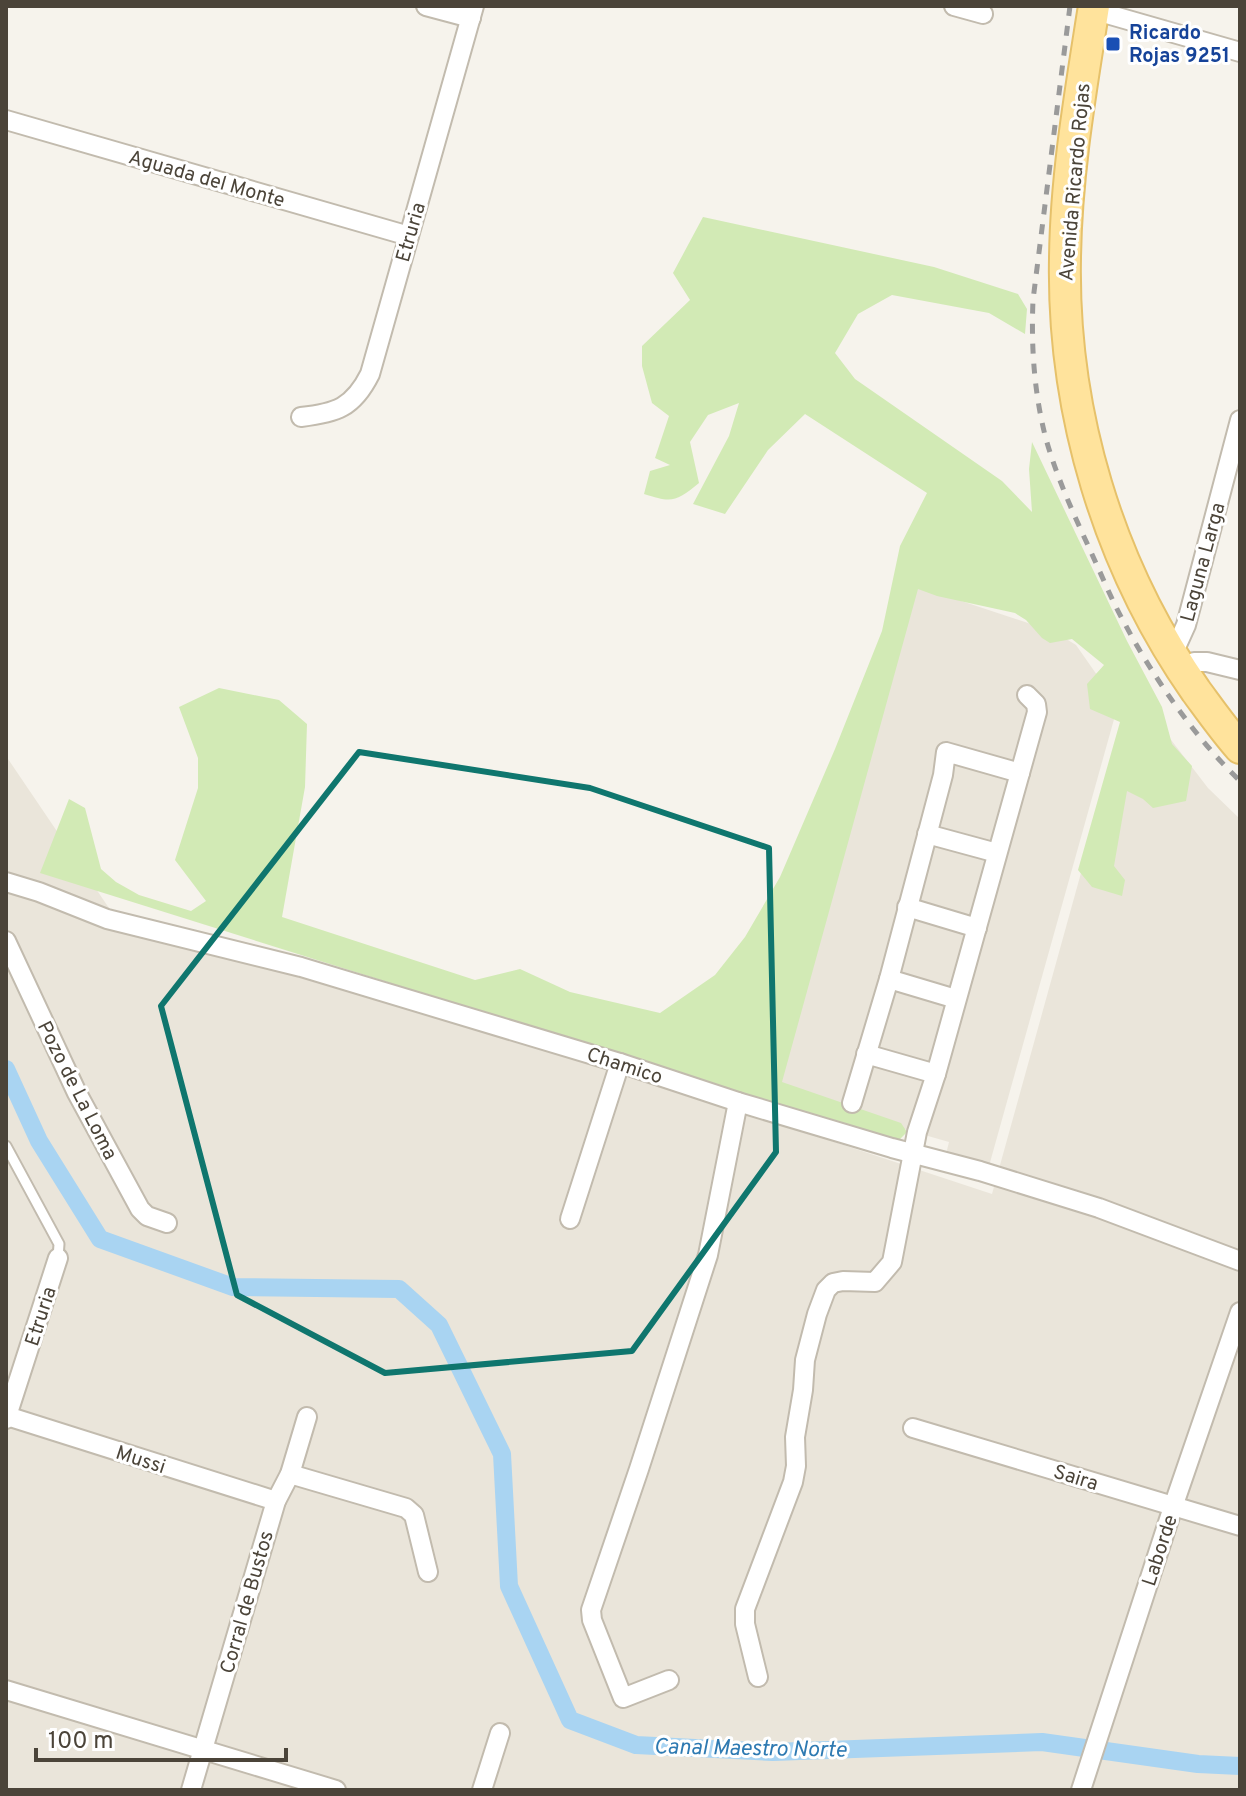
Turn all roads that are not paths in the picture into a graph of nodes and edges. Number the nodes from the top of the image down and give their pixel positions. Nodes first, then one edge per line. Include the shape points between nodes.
1 (426, 6) edge
2 (954, 6) edge
3 (1094, 8) edge
4 (472, 12) edge
5 (983, 14) dead end
6 (1240, 52) edge
7 (6, 120) edge
8 (409, 236) junction
9 (301, 417) dead end
10 (1240, 420) edge
11 (1177, 663) junction
12 (1240, 670) edge
13 (1027, 695) dead end
14 (1240, 748) edge
15 (1020, 773) junction
16 (927, 834) junction
17 (997, 853) junction
18 (6, 882) edge
19 (907, 907) junction
20 (977, 928) junction
21 (6, 941) edge
22 (889, 979) junction
23 (956, 999) junction
24 (866, 1054) junction
25 (620, 1063) junction
26 (936, 1074) junction
27 (738, 1102) junction
28 (852, 1103) dead end
29 (6, 1146) edge
30 (912, 1153) junction
31 (570, 1219) dead end
32 (167, 1223) dead end
33 (58, 1258) joint
34 (1240, 1261) edge
35 (1240, 1312) edge
36 (10, 1394) edge
37 (307, 1417) dead end
38 (6, 1418) edge
39 (913, 1428) dead end
40 (290, 1474) junction
41 (276, 1501) junction
42 (1173, 1507) junction
43 (1240, 1526) edge
44 (428, 1572) dead end
45 (758, 1677) dead end
46 (669, 1680) dead end
47 (6, 1690) edge
48 (500, 1733) dead end
49 (203, 1750) junction
50 (191, 1790) edge
51 (336, 1790) edge
52 (482, 1790) edge
53 (1081, 1790) edge

1 - 4 street
2 - 5 street
3 - 6 street
3 - 11 main road, Avenida Ricardo Rojas via 1066,223 1064,287 1071,371 1105,511 1135,585
4 - 8 street, Etruria
7 - 8 street, Aguada del Monte
8 - 9 street, Etruria via 362,389 327,414
10 - 11 street, Laguna Larga
11 - 12 street via 1207,662
11 - 14 main road, Avenida Ricardo Rojas
13 - 15 street via 1037,712
15 - 16 street via 946,752
15 - 17 street
16 - 17 street
16 - 19 street
17 - 20 street
18 - 25 street, Chamico via 107,919 301,967
19 - 20 street
19 - 22 street
20 - 23 street
21 - 32 street, Pozo de La Loma via 77,1093 140,1209
22 - 23 street
22 - 24 street
23 - 26 street
24 - 26 street
24 - 28 street
25 - 27 street, Chamico
25 - 31 street
26 - 30 street
27 - 30 street, Chamico
27 - 46 street via 708,1255 591,1610 623,1698
29 - 33 lane via 59,1244
30 - 34 street, Chamico via 1099,1208
30 - 45 street via 892,1262 875,1282 833,1283 817,1314 805,1360 793,1482 745,1609
33 - 36 street, Etruria
35 - 42 street, Laborde
36 - 38 street, Etruria
37 - 40 street, Corral de Bustos
38 - 41 street, Mussi
39 - 42 street, Saira
40 - 41 street, Corral de Bustos
40 - 44 street via 406,1508 414,1515
41 - 49 street, Corral de Bustos
42 - 43 street, Saira
42 - 53 street, Laborde
47 - 49 street
48 - 52 street
49 - 50 street, Corral de Bustos
49 - 51 street

